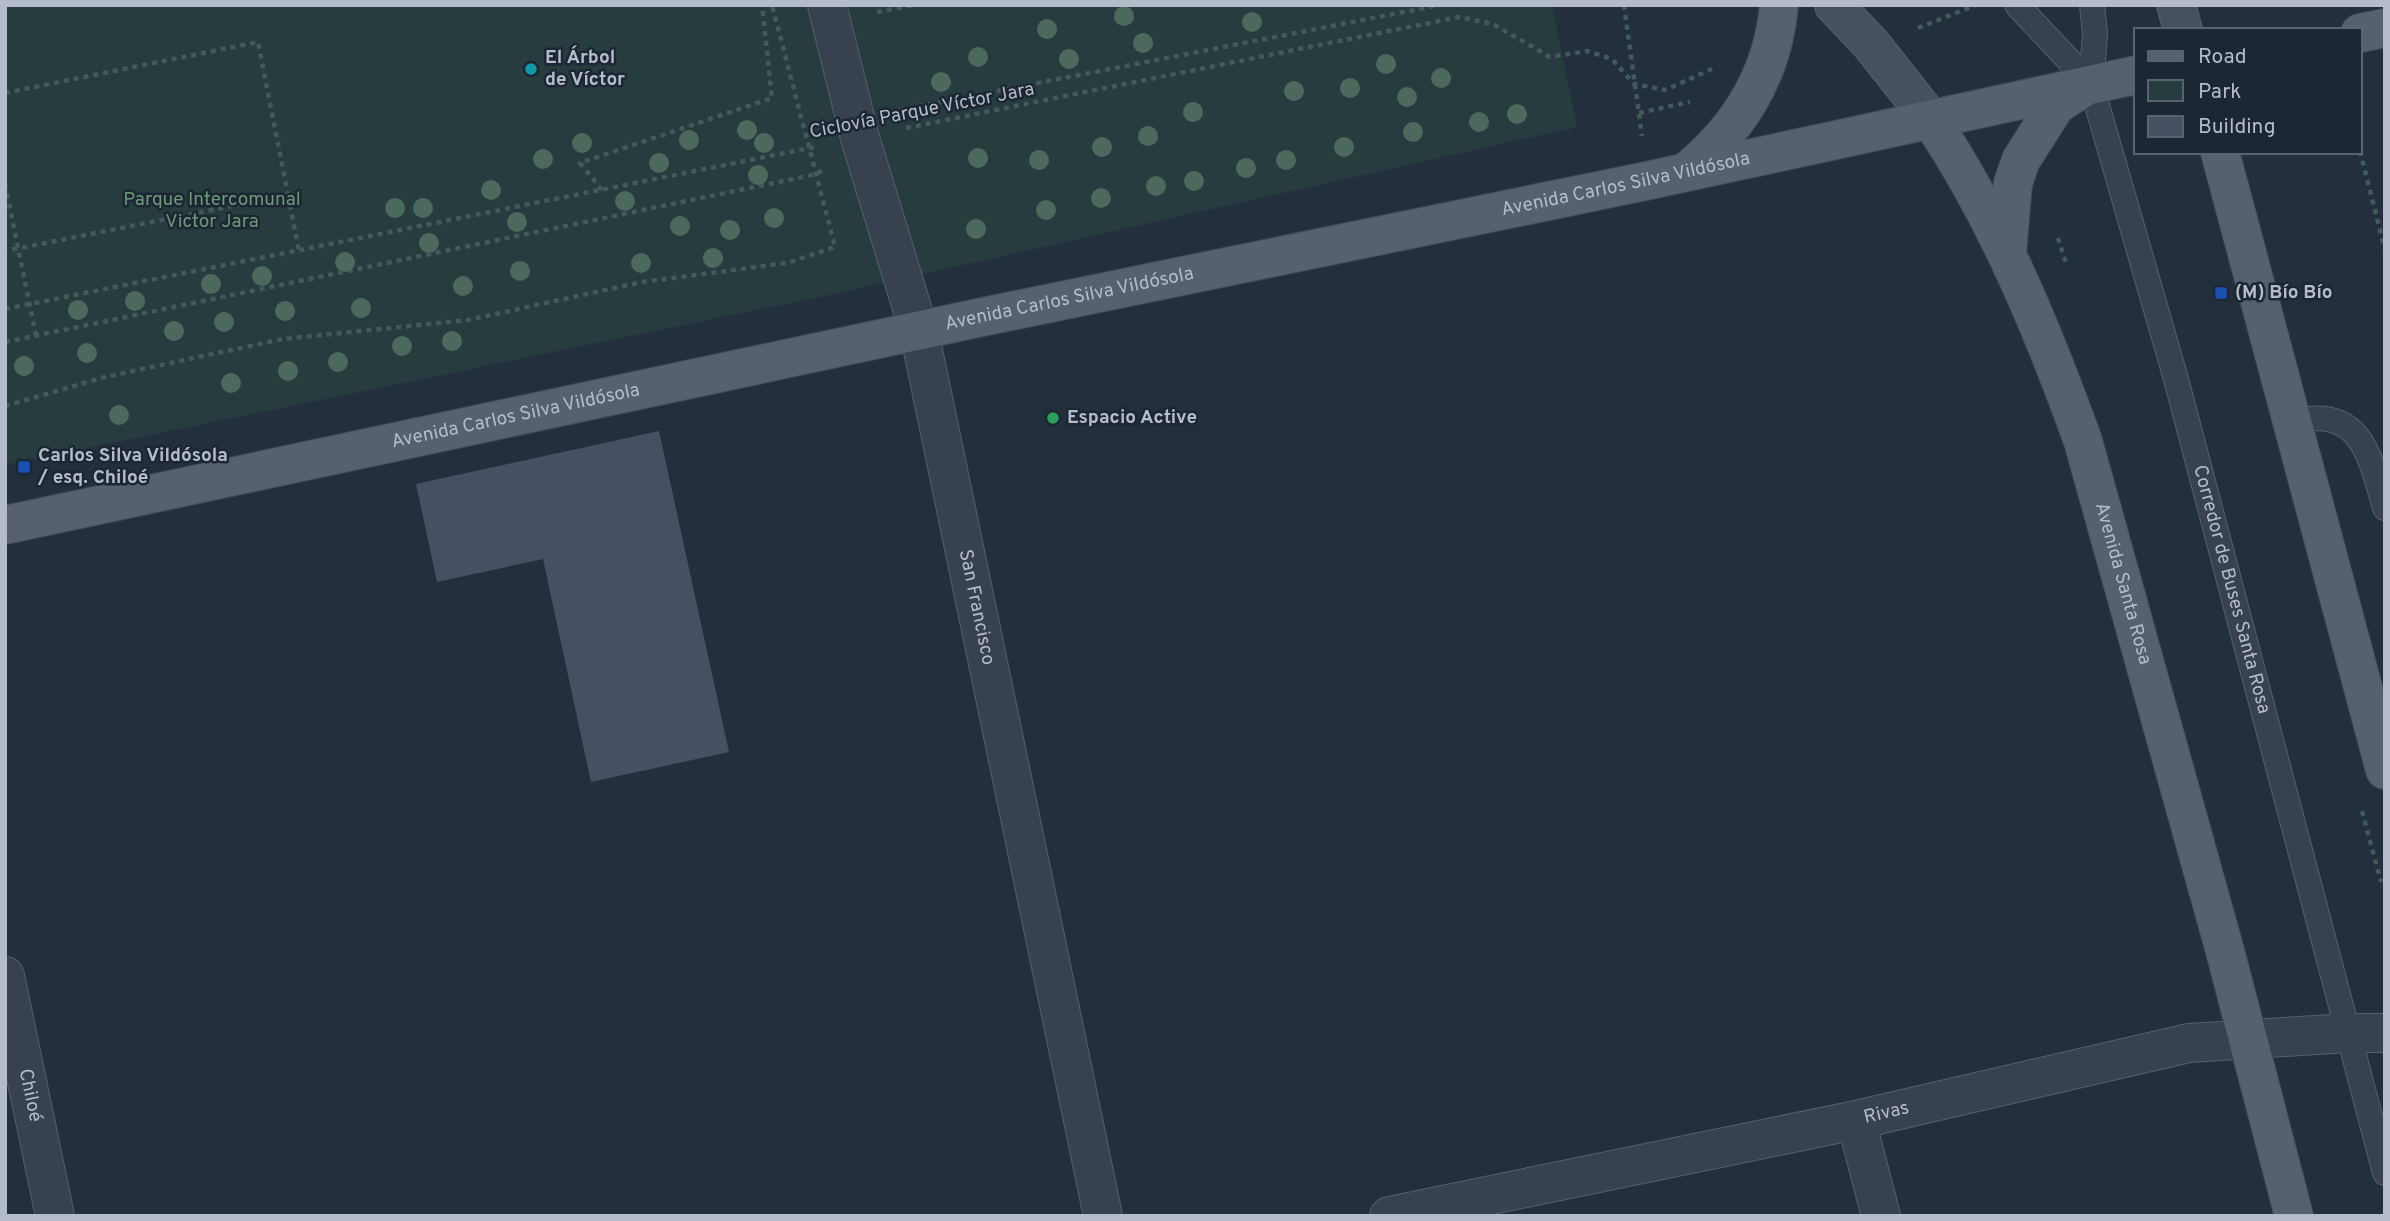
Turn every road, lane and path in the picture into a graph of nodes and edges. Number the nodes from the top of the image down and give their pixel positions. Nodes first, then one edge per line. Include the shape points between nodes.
1 (762, 5) edge
2 (772, 5) edge
3 (827, 5) edge
4 (915, 5) edge
5 (1440, 5) edge
6 (1624, 5) edge
7 (1779, 5) edge
8 (1835, 5) edge
9 (2017, 5) edge
10 (2092, 5) edge
11 (2176, 5) edge
12 (870, 13) dead end
13 (2182, 28) edge
14 (2385, 28) edge
15 (2362, 33) edge
16 (1767, 64) junction
17 (2134, 75) edge
18 (2091, 83) junction
19 (1634, 84) junction
20 (5, 93) edge
21 (1931, 120) junction
22 (860, 138) junction
23 (810, 148) junction
24 (2221, 154) edge
25 (2361, 154) edge
26 (1686, 172) junction
27 (817, 174) junction
28 (1646, 181) junction
29 (5, 184) edge
30 (602, 190) junction
31 (288, 195) junction
32 (19, 248) junction
33 (2385, 250) edge
34 (5, 251) edge
35 (299, 251) junction
36 (2007, 256) junction
37 (30, 304) junction
38 (5, 309) edge
39 (919, 331) junction
40 (36, 336) junction
41 (5, 342) edge
42 (5, 406) edge
43 (2292, 422) junction
44 (2385, 508) edge
45 (5, 525) edge
46 (2385, 770) edge
47 (5, 976) edge
48 (2367, 1033) edge
49 (2248, 1038) junction
50 (1856, 1120) junction
51 (2385, 1173) edge
52 (55, 1216) edge
53 (1103, 1216) edge
54 (1390, 1216) edge
55 (1881, 1216) edge
56 (2294, 1216) edge

1 - 30 path via 772,98 580,163
2 - 23 path
3 - 22 street, San Francisco
4 - 12 path
5 - 22 path via 883,113
6 - 19 path
7 - 16 main road
8 - 21 main road, Avenida Santa Rosa
9 - 18 lane
10 - 18 lane, Corredor de Buses Santa Rosa
11 - 13 main road
14 - 15 main road
16 - 19 path via 1734,59 1665,90
16 - 26 main road via 1728,133
17 - 18 main road, Avenida Carlos Silva Vildósola
18 - 21 main road, Avenida Carlos Silva Vildósola
18 - 36 main road via 2056,105 2021,160 2012,183
18 - 48 lane, Corredor de Buses Santa Rosa
19 - 22 path, Ciclovía Parque Víctor Jara via 1612,60 1587,51 1550,57 1493,24 1459,17
19 - 28 path
20 - 31 path via 258,42
21 - 26 main road, Avenida Carlos Silva Vildósola
21 - 36 main road, Avenida Santa Rosa via 1966,175
22 - 23 path, Ciclovía Parque Víctor Jara
22 - 27 path
22 - 39 street, San Francisco
23 - 27 path
23 - 30 path, Ciclovía Parque Víctor Jara
24 - 43 main road
25 - 33 path
26 - 28 main road, Avenida Carlos Silva Vildósola
27 - 40 path
27 - 42 path via 835,247 787,263 642,282 468,320 283,339 105,377
28 - 39 main road, Avenida Carlos Silva Vildósola
29 - 32 path
30 - 35 path, Ciclovía Parque Víctor Jara
31 - 32 path
31 - 35 path
32 - 34 path
32 - 37 path
35 - 37 path, Ciclovía Parque Víctor Jara
36 - 49 main road, Avenida Santa Rosa via 2059,373 2083,442
37 - 38 path, Ciclovía Parque Víctor Jara
37 - 40 path
39 - 45 main road, Avenida Carlos Silva Vildósola
39 - 53 street, San Francisco
40 - 41 path
43 - 44 lane via 2311,417 2348,428 2371,457
43 - 46 main road
47 - 52 street, Chiloé
48 - 49 street, Rivas
48 - 51 lane, Corredor de Buses Santa Rosa
49 - 50 street, Rivas via 2189,1043
49 - 56 main road, Avenida Santa Rosa
50 - 54 street, Rivas
50 - 55 street

